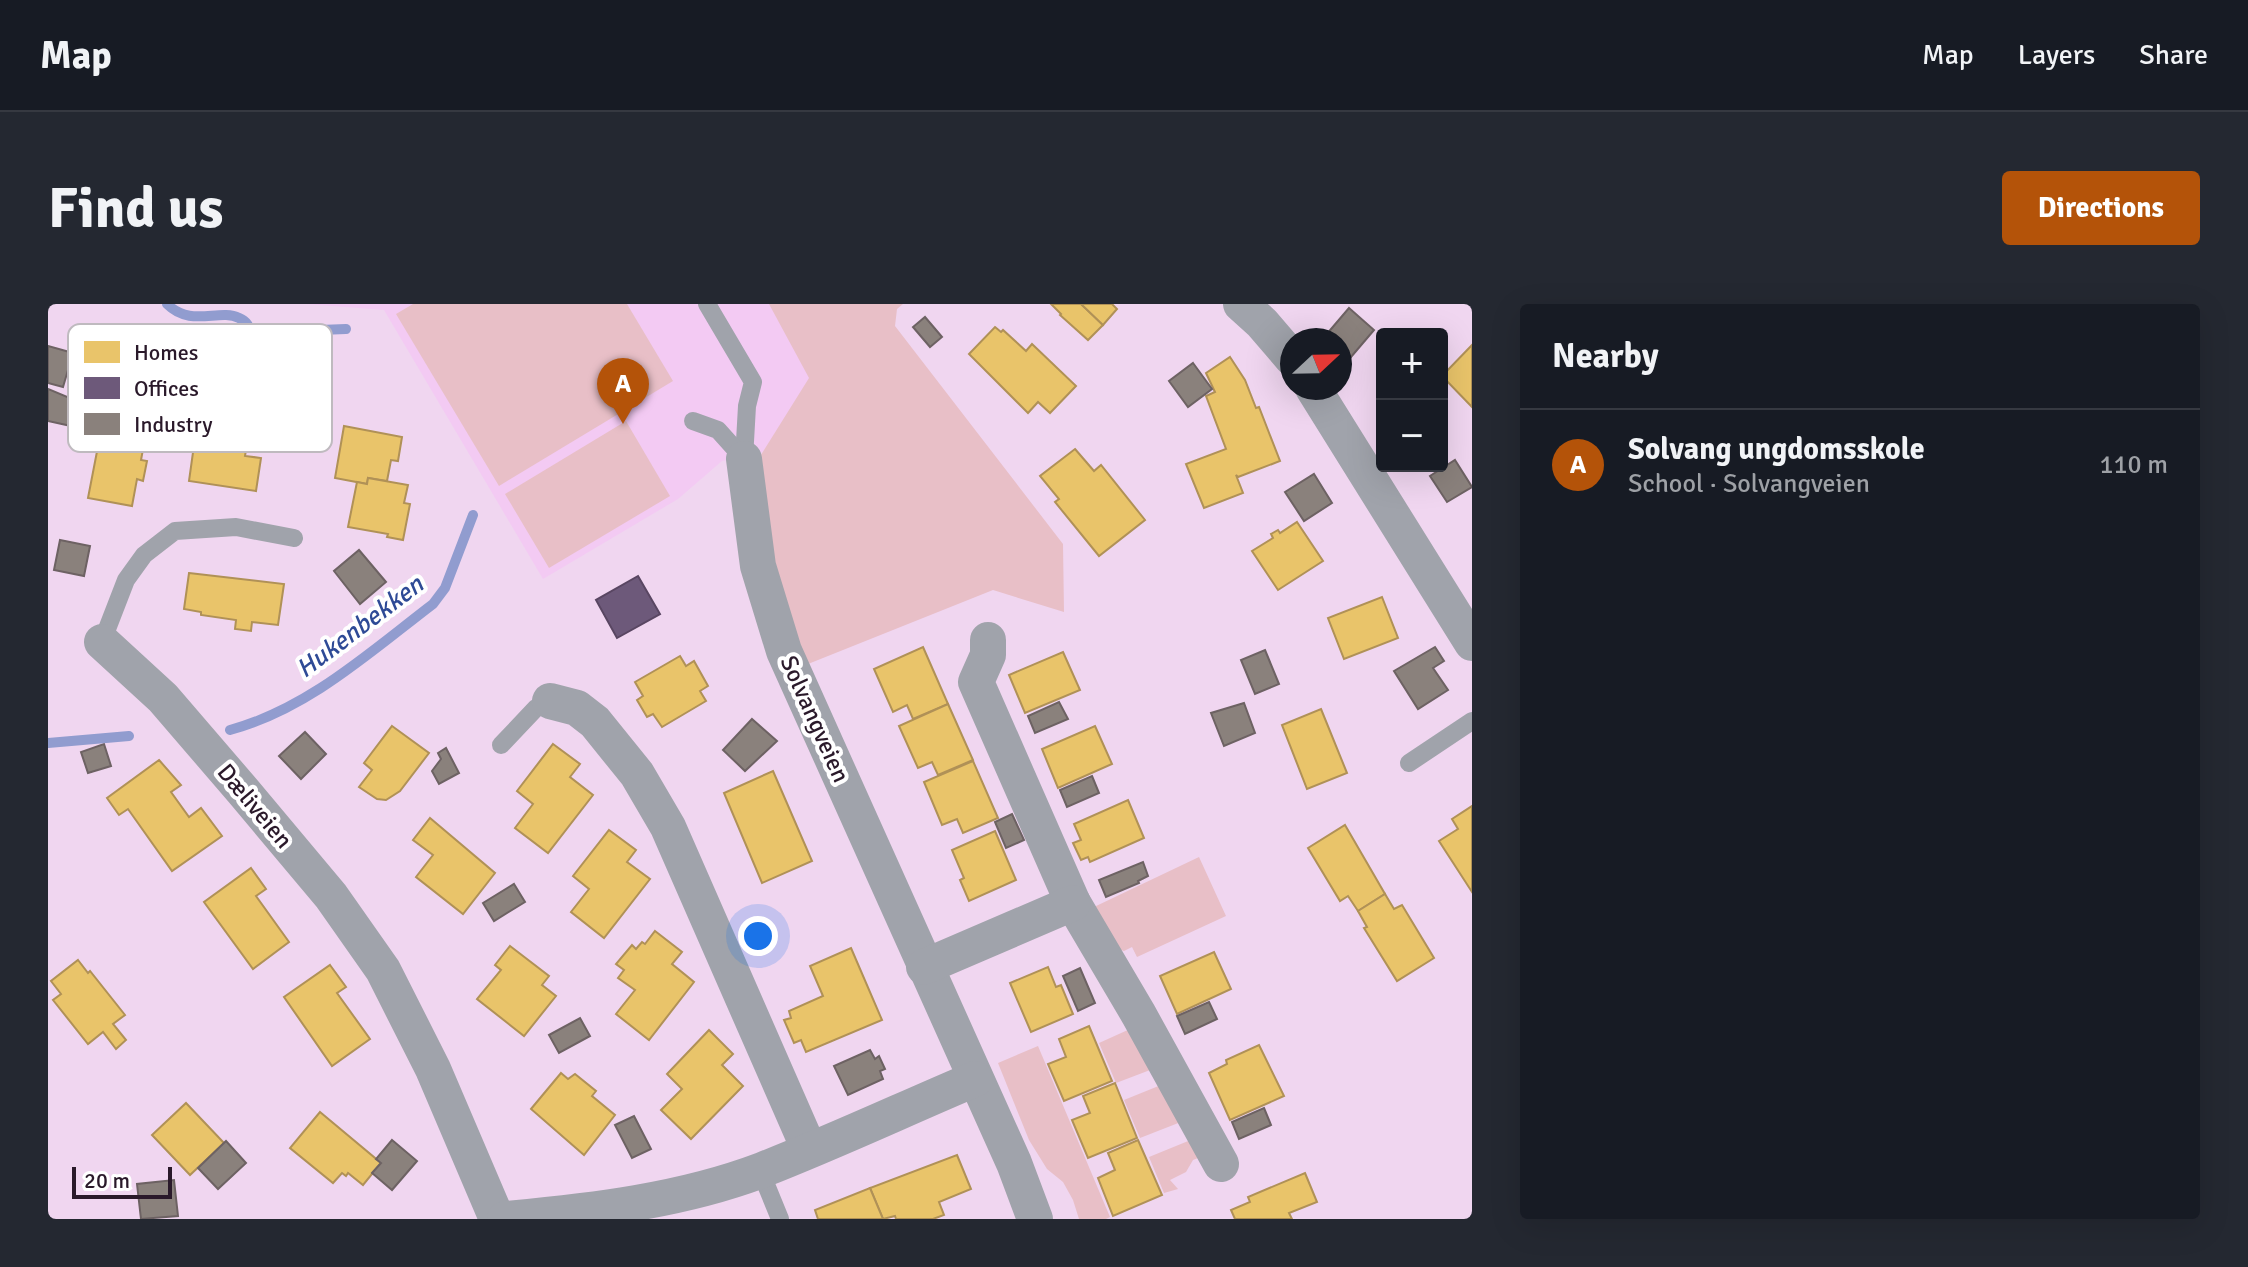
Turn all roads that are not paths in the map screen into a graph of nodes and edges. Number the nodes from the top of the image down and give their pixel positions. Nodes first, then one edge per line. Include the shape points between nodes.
1 (707, 304) edge
2 (1241, 304) edge
3 (1280, 344) edge
4 (1320, 400) edge
5 (693, 421) dead end
6 (744, 459) junction
7 (294, 538) dead end
8 (988, 640) dead end
9 (102, 642) joint
10 (1472, 643) edge
11 (550, 701) joint
12 (1472, 721) edge
13 (501, 745) dead end
14 (1409, 763) dead end
15 (1073, 903) junction
16 (924, 967) junction
17 (975, 1079) junction
18 (809, 1149) junction
19 (1221, 1164) dead end
20 (760, 1170) junction
21 (497, 1219) edge
22 (505, 1219) edge
23 (780, 1219) edge
24 (1035, 1219) edge

1 - 6 lane via 753,382
2 - 3 street
4 - 10 street
5 - 6 lane via 718,430
6 - 16 street, Solvangveien via 758,566 784,651
7 - 9 lane, Dæliveien via 236,527 175,531 144,555 126,580
8 - 15 street via 988,655 976,682
9 - 21 street, Dæliveien via 163,698 243,791 331,896 383,970 433,1069
11 - 13 lane via 536,708
11 - 18 street via 577,708 595,722 637,774 668,827
12 - 14 lane
15 - 16 street
15 - 19 street
16 - 17 street, Solvangveien
17 - 18 street
17 - 24 street, Solvangveien
18 - 20 street
20 - 22 street via 645,1201
20 - 23 lane

